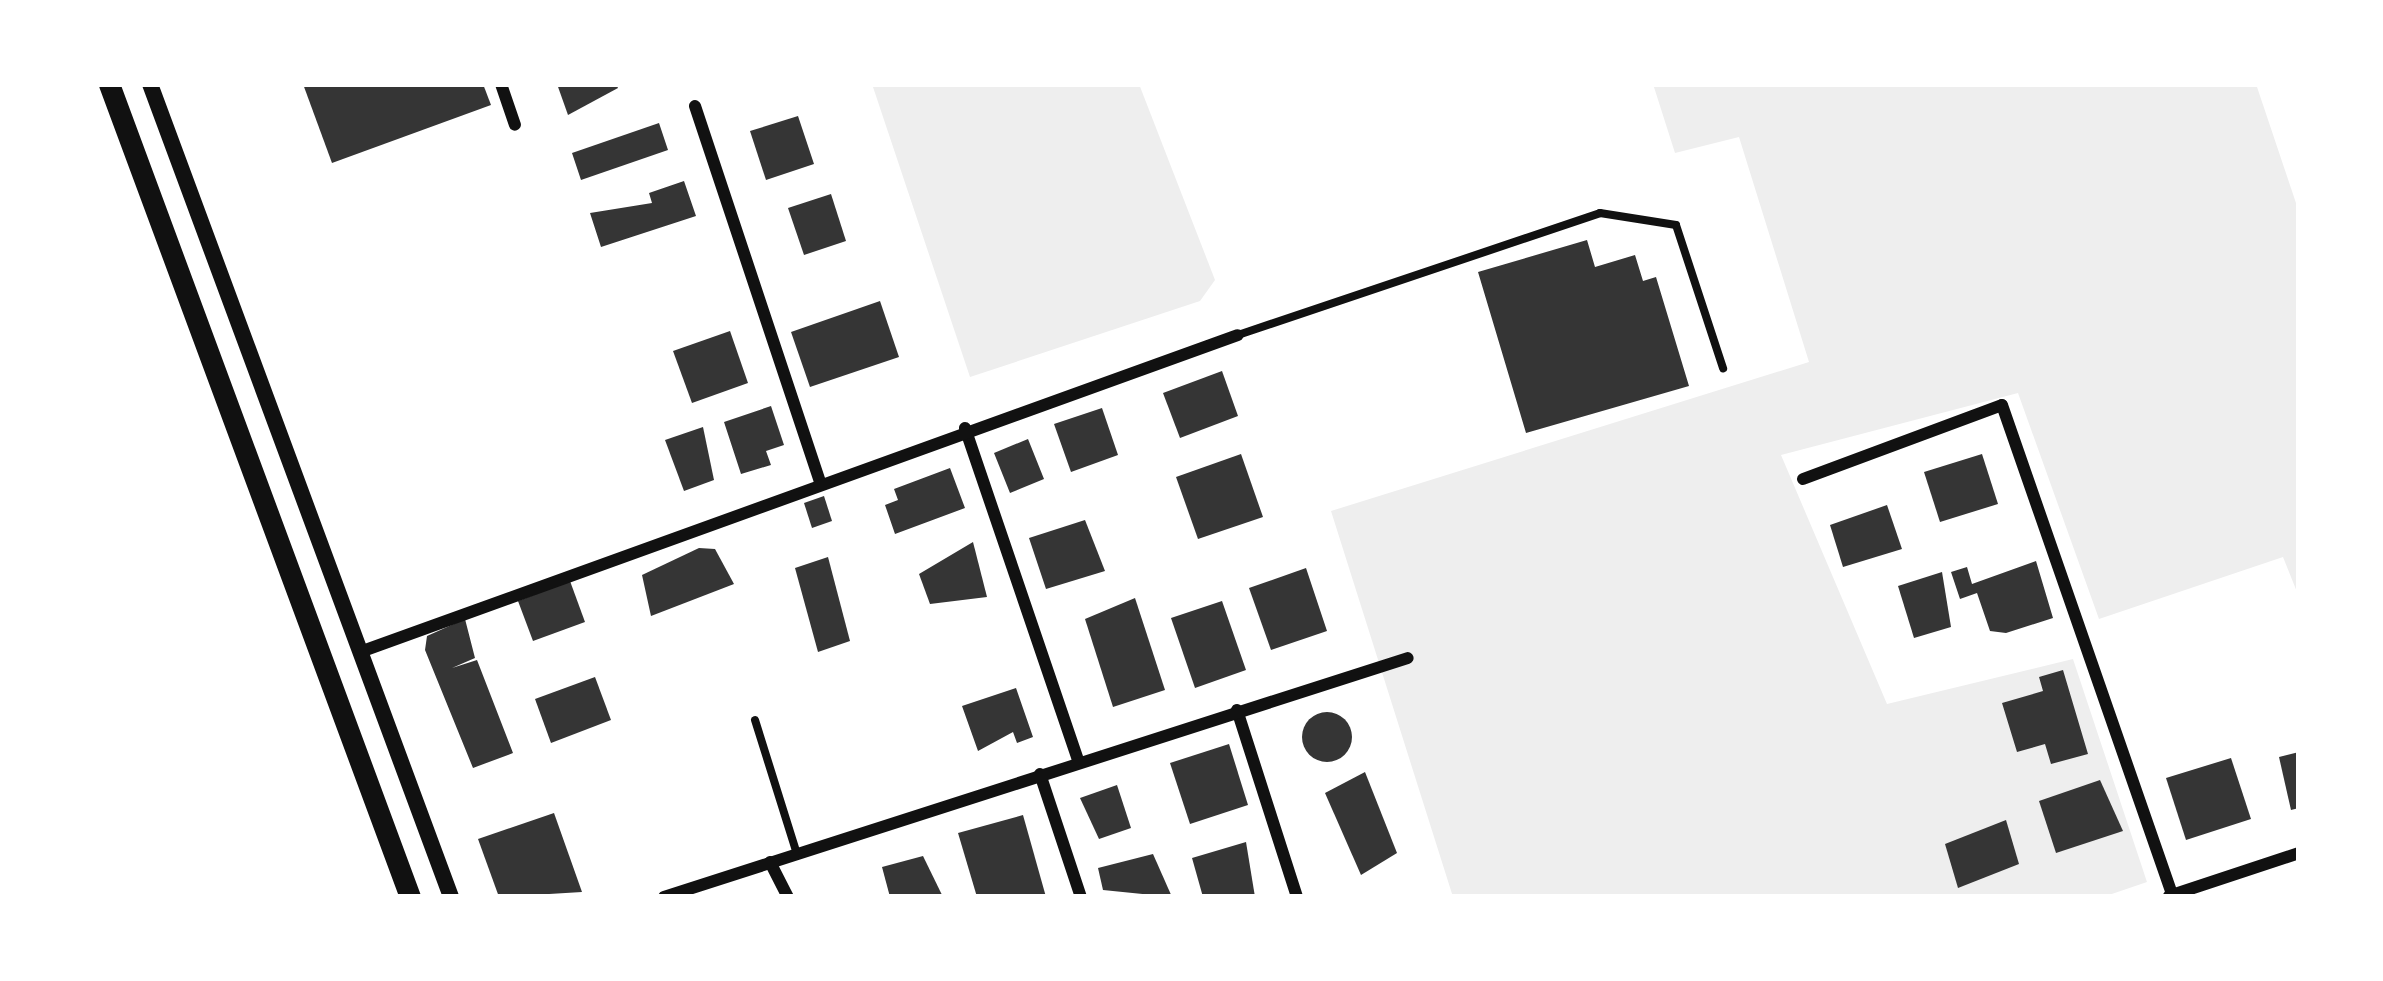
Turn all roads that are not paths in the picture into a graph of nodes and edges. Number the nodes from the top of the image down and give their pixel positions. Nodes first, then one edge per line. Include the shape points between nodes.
1 (109, 84) edge
2 (150, 84) edge
3 (501, 84) edge
4 (695, 106) dead end
5 (515, 125) dead end
6 (1238, 334) joint
7 (1723, 368) dead end
8 (964, 428) junction
9 (1803, 478) dead end
10 (820, 482) junction
11 (360, 652) junction
12 (1408, 658) dead end
13 (1237, 710) junction
14 (755, 720) dead end
15 (1079, 762) junction
16 (1040, 774) junction
17 (2299, 853) edge
18 (797, 854) junction
19 (770, 862) junction
20 (2170, 896) edge
21 (410, 897) edge
22 (451, 897) edge
23 (664, 897) edge
24 (788, 897) edge
25 (1082, 897) edge
26 (1298, 897) edge

1 - 21 main road
2 - 11 street
3 - 5 street
4 - 10 street
6 - 7 lane via 1600,213 1676,225
6 - 8 street
8 - 10 street
8 - 15 street
9 - 20 street via 2002,405
10 - 11 street
11 - 22 street
12 - 13 street
13 - 15 street
13 - 26 street
14 - 18 lane
15 - 16 street
16 - 18 street
16 - 25 street
17 - 20 street
18 - 19 street
19 - 23 street
19 - 24 street

